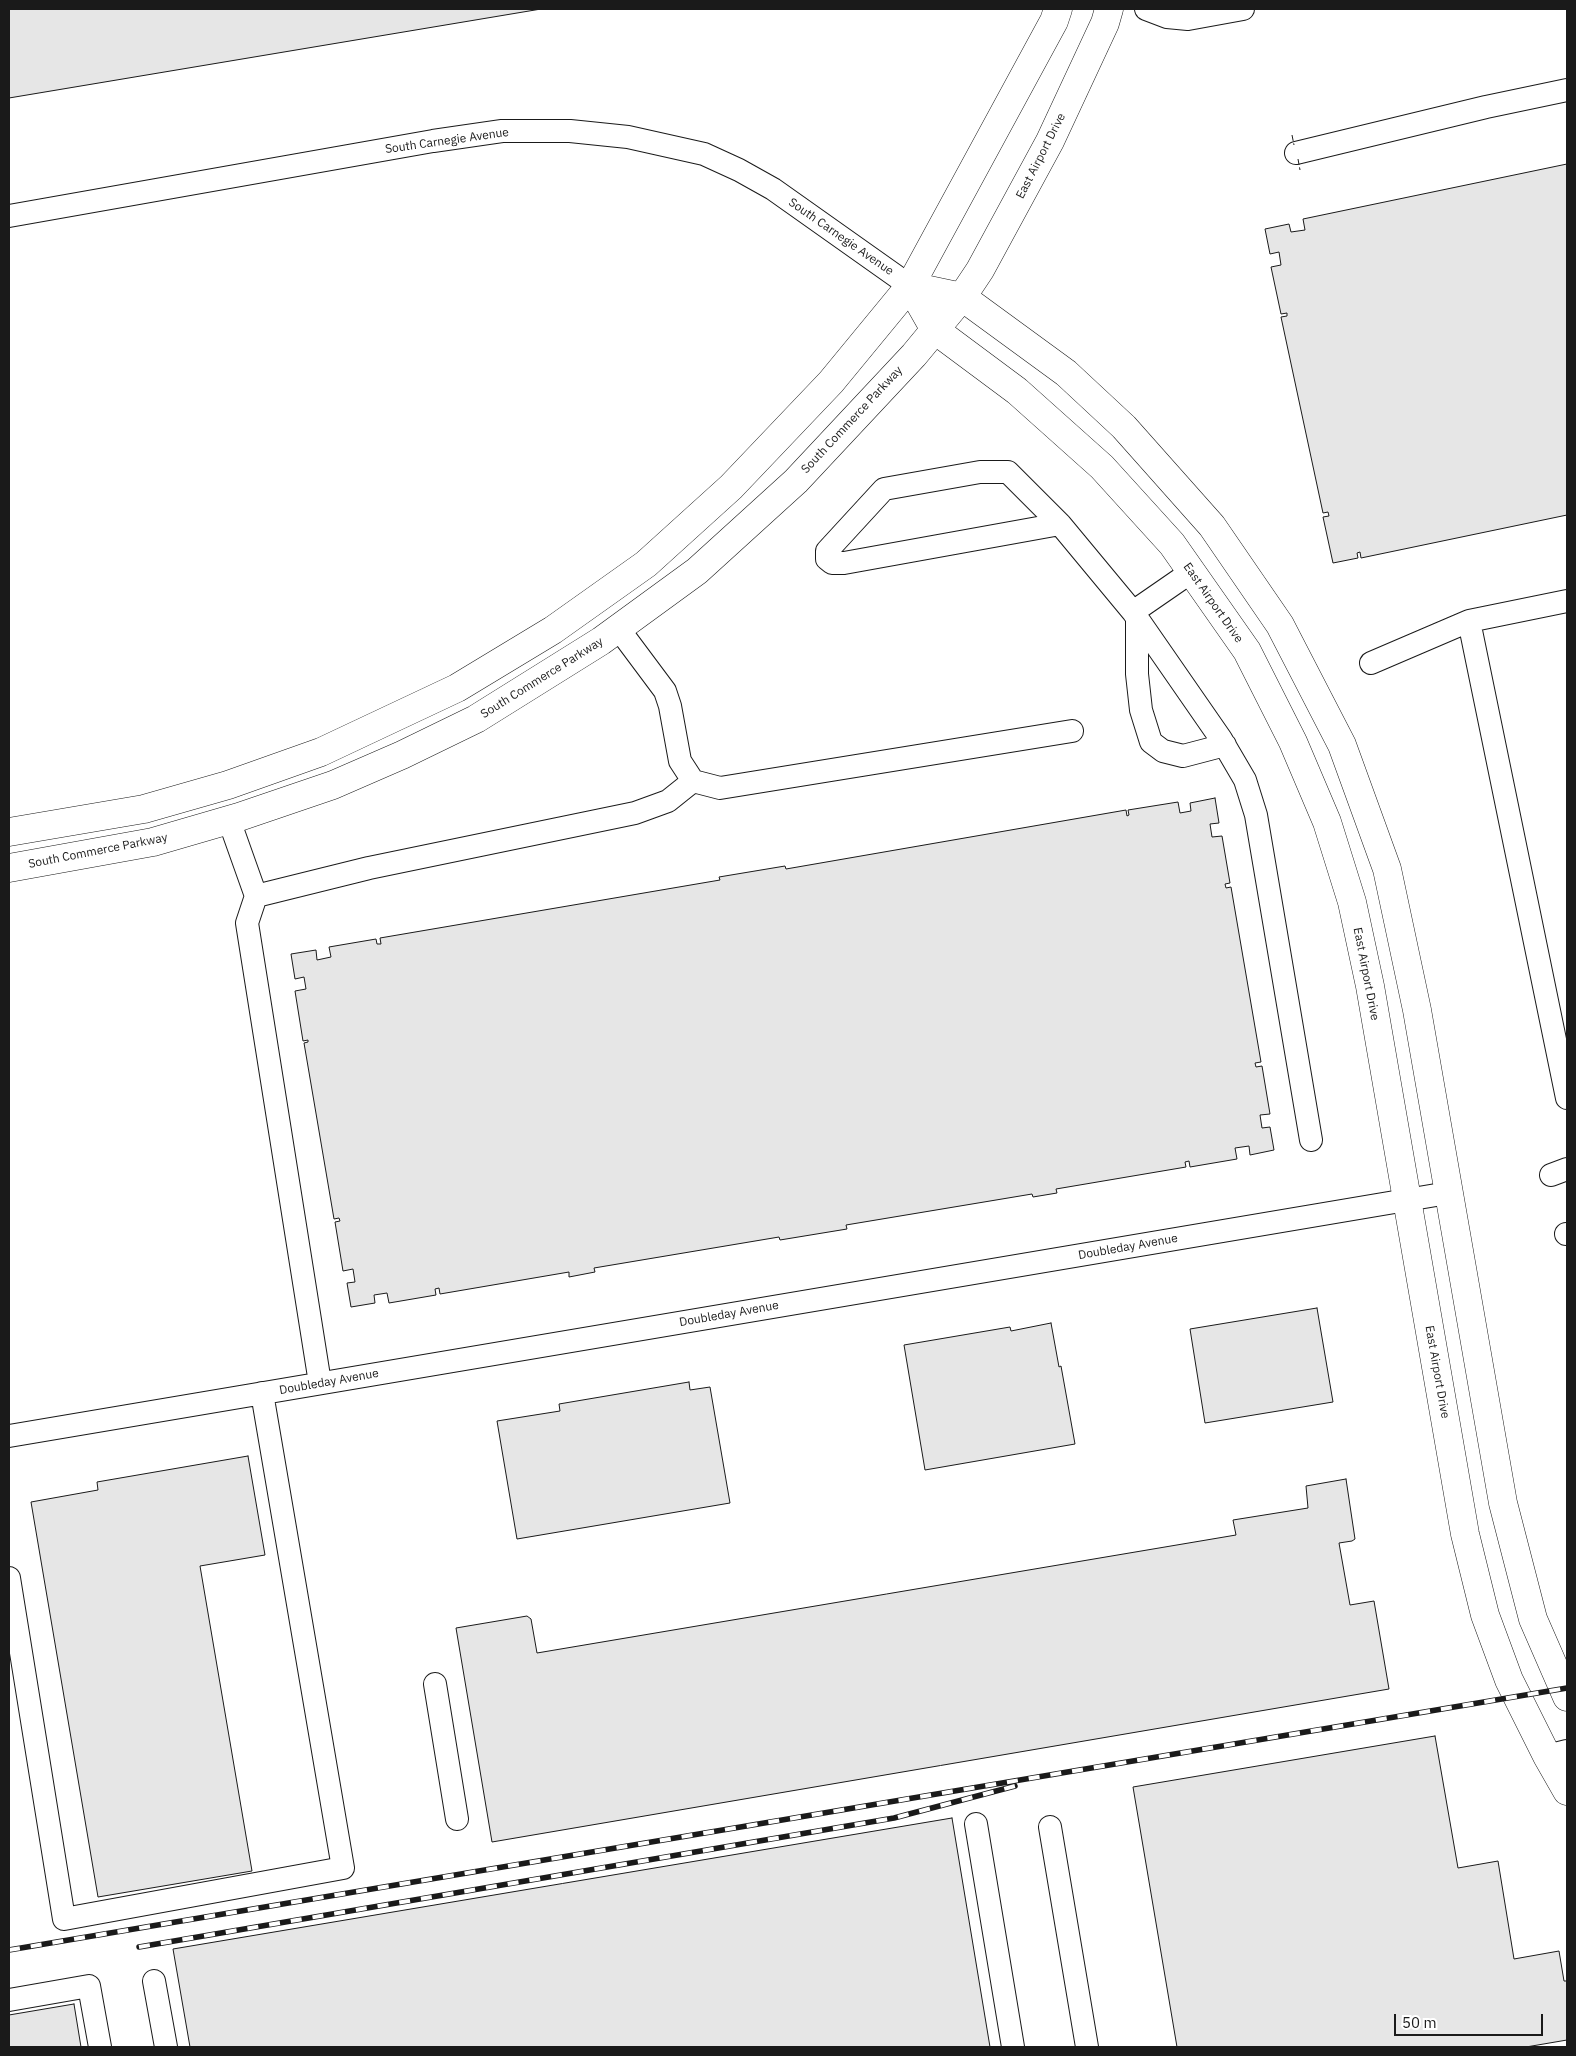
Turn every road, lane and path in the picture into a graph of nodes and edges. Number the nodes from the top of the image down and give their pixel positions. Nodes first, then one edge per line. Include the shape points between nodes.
1 (1058, 9) edge
2 (1110, 9) edge
3 (1146, 9) edge
4 (1243, 9) edge
5 (1567, 90) edge
6 (1296, 153) dead end
7 (9, 216) edge
8 (910, 286) junction
9 (962, 297) junction
10 (935, 330) junction
11 (1060, 524) junction
12 (1191, 572) junction
13 (1567, 601) edge
14 (1135, 616) junction
15 (1469, 621) junction
16 (618, 628) junction
17 (1371, 663) dead end
18 (1072, 731) dead end
19 (1225, 746) junction
20 (693, 781) junction
21 (229, 820) junction
22 (9, 832) edge
23 (9, 868) edge
24 (256, 896) junction
25 (1567, 1098) edge
26 (1311, 1140) dead end
27 (1448, 1193) junction
28 (1408, 1200) junction
29 (320, 1383) junction
30 (262, 1393) junction
31 (9, 1436) edge
32 (9, 1578) edge
33 (435, 1684) dead end
34 (1567, 1697) edge
35 (1557, 1753) edge
36 (1567, 1790) edge
37 (457, 1819) dead end
38 (976, 1824) dead end
39 (1050, 1827) dead end
40 (154, 1981) dead end
41 (9, 2000) edge
42 (100, 2047) edge
43 (166, 2047) edge
44 (1013, 2047) edge
45 (1087, 2047) edge

1 - 8 main road
2 - 9 main road, East Airport Drive via 1050,141
3 - 4 street via 1167,17 1188,19
5 - 6 street
7 - 8 street, South Carnegie Avenue via 433,141 502,131 570,131 628,137 704,154 773,189
8 - 9 main road
8 - 10 main road, East Airport Drive
8 - 22 main road via 831,382 732,486 646,564 553,630 457,688 321,752 228,785 144,809
9 - 10 main road, South Commerce Parkway
9 - 27 main road via 1066,373 1124,427 1212,526 1280,625 1342,745 1387,869 1417,1010
10 - 12 main road, East Airport Drive via 1017,391 1102,467 1172,544
10 - 16 main road, South Commerce Parkway via 796,480 697,571
11 - 11 street via 1008,472 980,472 884,489 827,551 827,559 832,563 844,563
11 - 14 street
12 - 14 street
12 - 28 main road, East Airport Drive via 1247,651 1294,742 1327,822 1352,902
13 - 15 street
14 - 19 street
14 - 19 street via 1141,710 1151,742 1163,751 1183,756
15 - 17 street
15 - 25 street
16 - 20 street via 665,691 680,761
16 - 21 main road, South Commerce Parkway via 476,719 333,785
18 - 20 street via 720,788
19 - 26 street via 1245,780 1256,815
20 - 24 street via 668,801 635,813 369,868
21 - 23 main road, South Commerce Parkway via 153,842
21 - 24 street
24 - 29 street via 247,923
27 - 28 street, Doubleday Avenue
27 - 34 main road via 1503,1503 1533,1619
28 - 29 street, Doubleday Avenue
28 - 35 main road, East Airport Drive via 1465,1534 1486,1615 1509,1680
29 - 30 street, Doubleday Avenue
30 - 31 street, Doubleday Avenue
30 - 32 street via 343,1868 64,1919
33 - 37 street
35 - 36 main road, East Airport Drive
38 - 44 street
39 - 45 street
40 - 43 street
41 - 42 street via 89,1986

